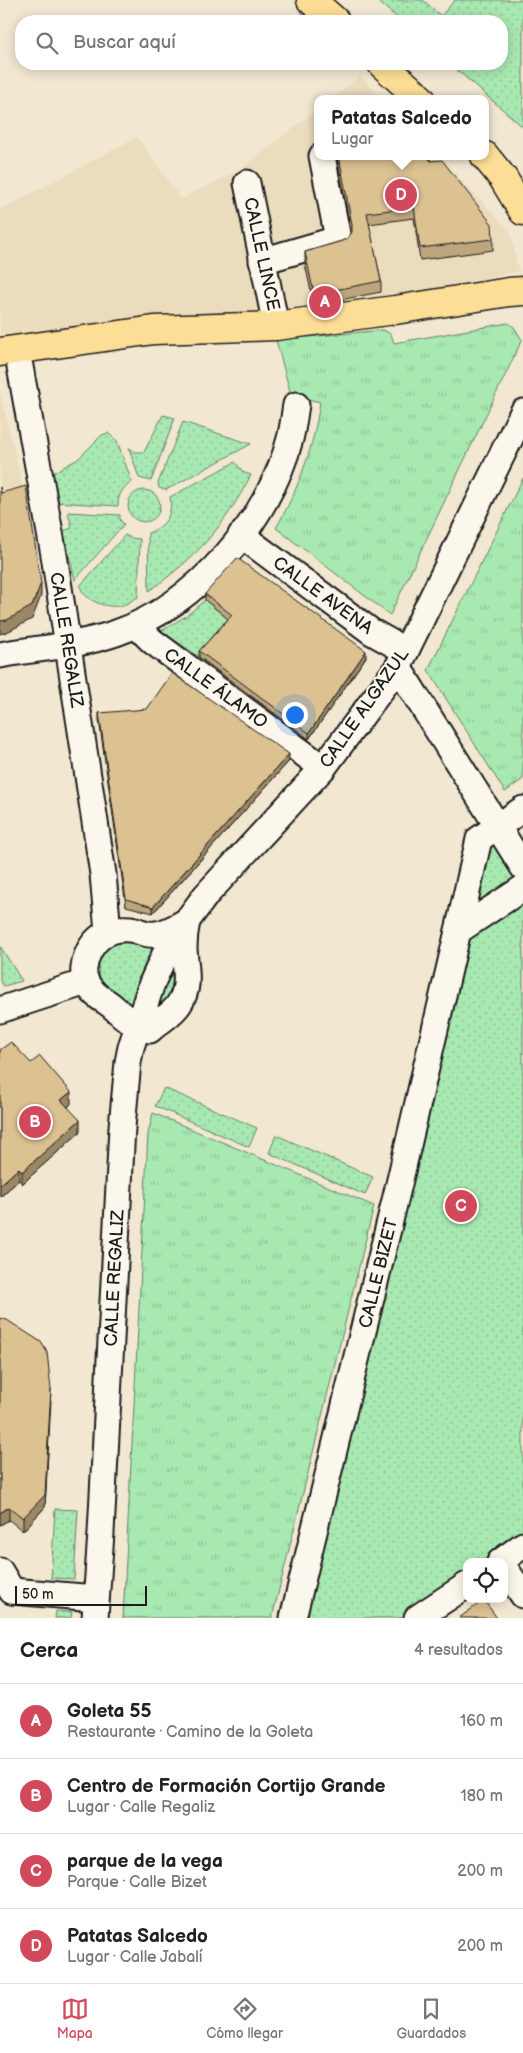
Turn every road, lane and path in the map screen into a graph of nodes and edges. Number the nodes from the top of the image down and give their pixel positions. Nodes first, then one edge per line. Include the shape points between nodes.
1 (312, 0) edge
2 (328, 15) edge
3 (389, 70) edge
4 (417, 95) edge
5 (489, 156) edge
6 (323, 160) edge
7 (489, 160) edge
8 (523, 168) edge
9 (247, 183) dead end
10 (523, 211) edge
11 (262, 260) junction
12 (518, 289) edge
13 (276, 326) junction
14 (9, 351) edge
15 (296, 405) dead end
16 (523, 412) edge
17 (241, 535) junction
18 (136, 624) junction
19 (68, 645) junction
20 (0, 655) edge
21 (402, 659) junction
22 (324, 768) junction
23 (523, 808) edge
24 (497, 827) junction
25 (523, 867) edge
26 (523, 888) edge
27 (187, 921) junction
28 (458, 931) junction
29 (108, 932) junction
30 (146, 934) junction
31 (177, 952) junction
32 (86, 982) junction
33 (0, 1010) edge
34 (130, 1018) junction
35 (163, 1019) junction
36 (131, 1047) junction
37 (523, 1546) edge
38 (506, 1558) edge
39 (508, 1572) edge
40 (4, 1587) edge
41 (463, 1587) edge
42 (523, 1594) edge
43 (95, 1608) edge
44 (294, 1617) edge
45 (418, 1618) edge

1 - 2 main road
3 - 4 main road
5 - 8 main road
6 - 11 street via 338,239
7 - 10 main road
9 - 11 street, CALLE LINCE
11 - 13 street, CALLE LINCE
12 - 13 main road
13 - 14 main road via 154,330
14 - 19 street, CALLE REGALIZ via 46,511
15 - 17 street via 290,439 278,472 260,508
16 - 21 street, CALLE ALGAZUL
17 - 18 street via 197,584 166,608
17 - 21 street, CALLE AVENA via 372,632
18 - 19 street via 116,633
18 - 22 street, CALLE ÁLAMO via 152,640
19 - 20 street
19 - 29 street, CALLE REGALIZ via 103,874
21 - 22 street, CALLE ALGAZUL
21 - 24 street
22 - 27 street, CALLE ALGAZUL via 206,895
23 - 24 street, CALLE BIZET
24 - 25 street
24 - 28 street, CALLE BIZET via 479,839
26 - 28 street
27 - 30 street via 167,931
27 - 31 street, CALLE ALGAZUL
28 - 44 street, CALLE BIZET
29 - 30 street via 132,928
29 - 32 street via 93,944 86,957 83,972
30 - 31 street
31 - 34 street, CALLE REGALIZ
31 - 35 street via 188,979 178,1005
32 - 33 street
32 - 34 street via 101,999
34 - 35 street
34 - 36 street, CALLE REGALIZ
35 - 36 street
36 - 43 street, CALLE REGALIZ via 122,1126 102,1533
37 - 38 street
39 - 42 street
40 - 43 street
41 - 45 street

